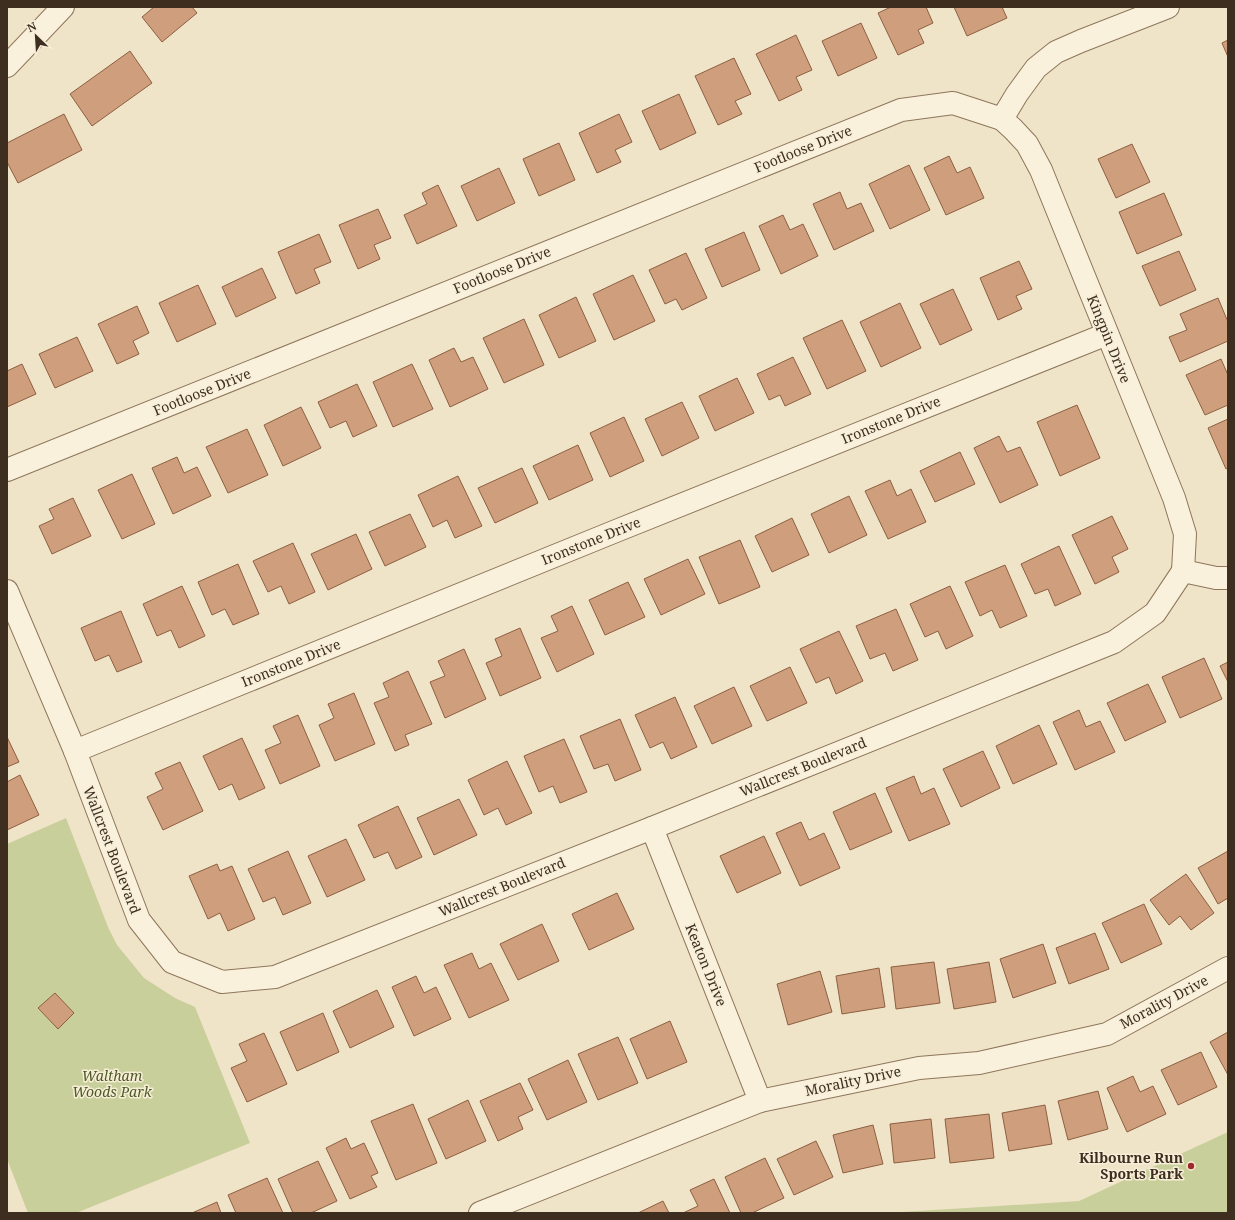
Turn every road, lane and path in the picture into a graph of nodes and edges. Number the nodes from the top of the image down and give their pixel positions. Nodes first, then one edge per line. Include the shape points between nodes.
1 (63, 7) edge
2 (1168, 7) edge
3 (7, 66) edge
4 (1002, 120) junction
5 (1107, 334) junction
6 (7, 470) edge
7 (1183, 571) junction
8 (1228, 578) edge
9 (7, 591) edge
10 (75, 751) junction
11 (652, 828) junction
12 (1228, 968) edge
13 (760, 1101) junction
14 (480, 1213) edge

1 - 3 street
2 - 4 street via 1056,52 1036,68
4 - 5 street, Kingpin Drive via 1027,144 1042,170
4 - 6 street, Footloose Drive via 952,102 901,110
5 - 7 street, Kingpin Drive via 1174,498 1185,534
5 - 10 street, Ironstone Drive
7 - 8 street
7 - 11 street, Wallcrest Boulevard via 1155,613 1114,642
9 - 10 street, Wallcrest Boulevard
10 - 11 street, Wallcrest Boulevard via 139,920 172,962 222,982 275,977
11 - 13 street, Keaton Drive
12 - 13 street, Morality Drive via 1107,1034 979,1063 919,1068
13 - 14 street, Morality Drive

